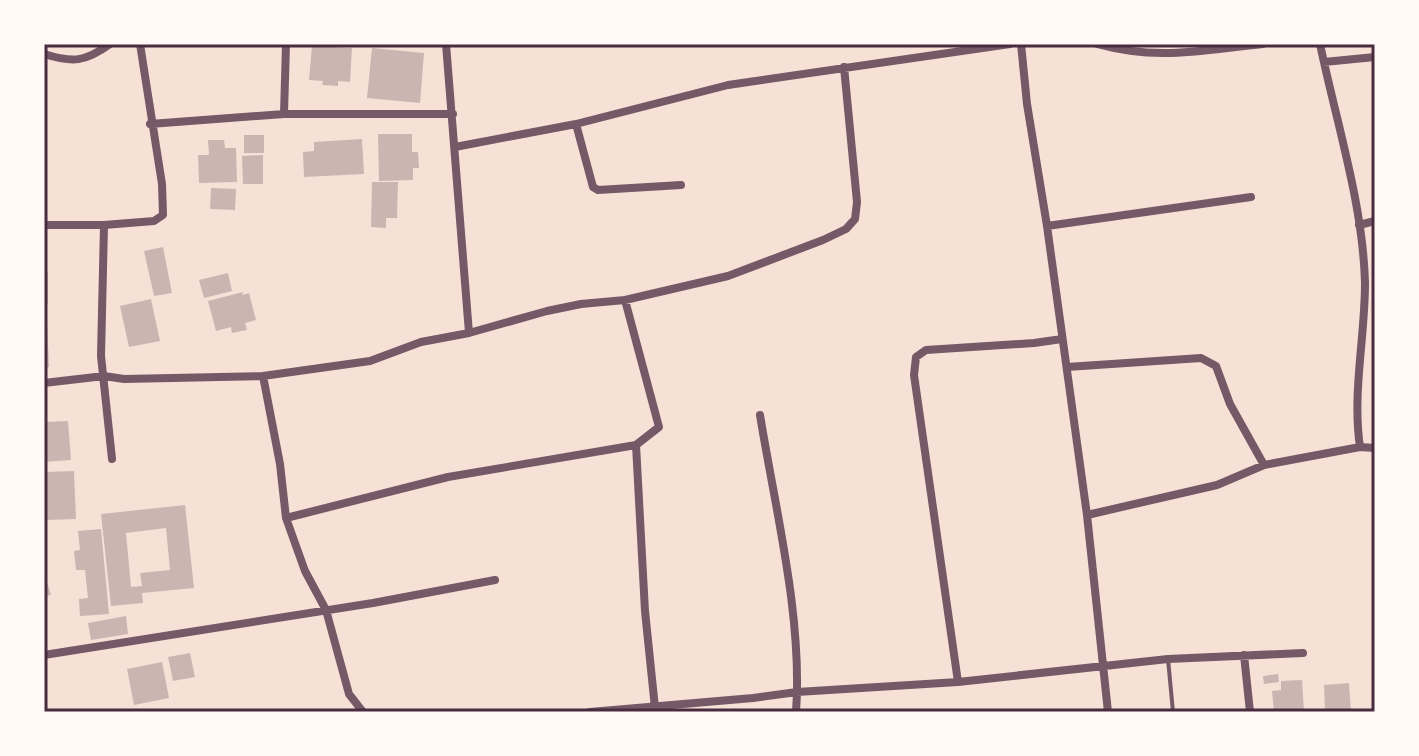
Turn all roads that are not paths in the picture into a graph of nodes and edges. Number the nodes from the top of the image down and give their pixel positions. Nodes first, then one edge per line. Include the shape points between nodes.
1 (110, 44) edge
2 (140, 44) edge
3 (286, 44) edge
4 (446, 44) edge
5 (1010, 44) edge
6 (1021, 44) edge
7 (1097, 44) edge
8 (1263, 44) edge
9 (1320, 44) edge
10 (1246, 45) edge
11 (44, 54) edge
12 (1375, 57) edge
13 (1324, 62) junction
14 (844, 67) junction
15 (284, 114) junction
16 (453, 114) junction
17 (150, 124) junction
18 (576, 124) junction
19 (455, 147) junction
20 (681, 185) dead end
21 (1251, 197) dead end
22 (1375, 221) edge
23 (44, 225) edge
24 (104, 225) junction
25 (1359, 225) junction
26 (1047, 226) junction
27 (625, 300) junction
28 (469, 333) junction
29 (1062, 339) junction
30 (1067, 367) junction
31 (104, 376) junction
32 (263, 376) junction
33 (44, 383) edge
34 (760, 415) dead end
35 (636, 445) junction
36 (1360, 447) junction
37 (1375, 448) edge
38 (112, 459) dead end
39 (1264, 465) junction
40 (1087, 515) junction
41 (286, 518) junction
42 (495, 580) dead end
43 (326, 610) junction
44 (1303, 653) dead end
45 (44, 655) edge
46 (1244, 655) junction
47 (1168, 659) junction
48 (1102, 665) junction
49 (958, 682) junction
50 (797, 692) junction
51 (655, 708) junction
52 (681, 708) edge
53 (363, 712) edge
54 (590, 712) edge
55 (796, 712) edge
56 (1108, 712) edge
57 (1173, 712) edge
58 (1250, 712) edge

1 - 11 street via 84,60
2 - 17 street
3 - 15 street
4 - 16 street
5 - 14 street
6 - 26 street
7 - 10 street via 1130,53 1174,54
8 - 10 street
9 - 13 street
12 - 13 street
13 - 25 street
14 - 18 street via 728,85
14 - 27 street via 857,202 855,219 846,229 728,276
15 - 16 street
15 - 17 street
16 - 19 street
17 - 24 street via 163,215 154,221
18 - 19 street
18 - 20 street via 598,190
19 - 28 street
21 - 26 street
22 - 25 street
23 - 24 street
24 - 31 street
25 - 36 street via 1365,284 1356,418
26 - 29 street
27 - 28 street via 581,304
27 - 35 street via 659,427
28 - 32 street via 421,342 370,361
29 - 30 street
29 - 49 street via 926,350 916,357 914,375
30 - 39 street via 1201,358 1216,366
30 - 40 street
31 - 32 street
31 - 33 street
31 - 38 street
32 - 41 street
34 - 50 street via 791,600
35 - 41 street via 448,477
35 - 51 street
36 - 37 street
36 - 39 street
39 - 40 street via 1217,485
40 - 48 street
41 - 43 street
42 - 43 street
43 - 45 street
43 - 53 street via 349,694
44 - 46 street
46 - 47 street
46 - 58 street
47 - 48 street
47 - 57 lane
48 - 49 street
48 - 56 street
49 - 50 street
50 - 52 street
50 - 55 street
51 - 52 street
51 - 54 street

